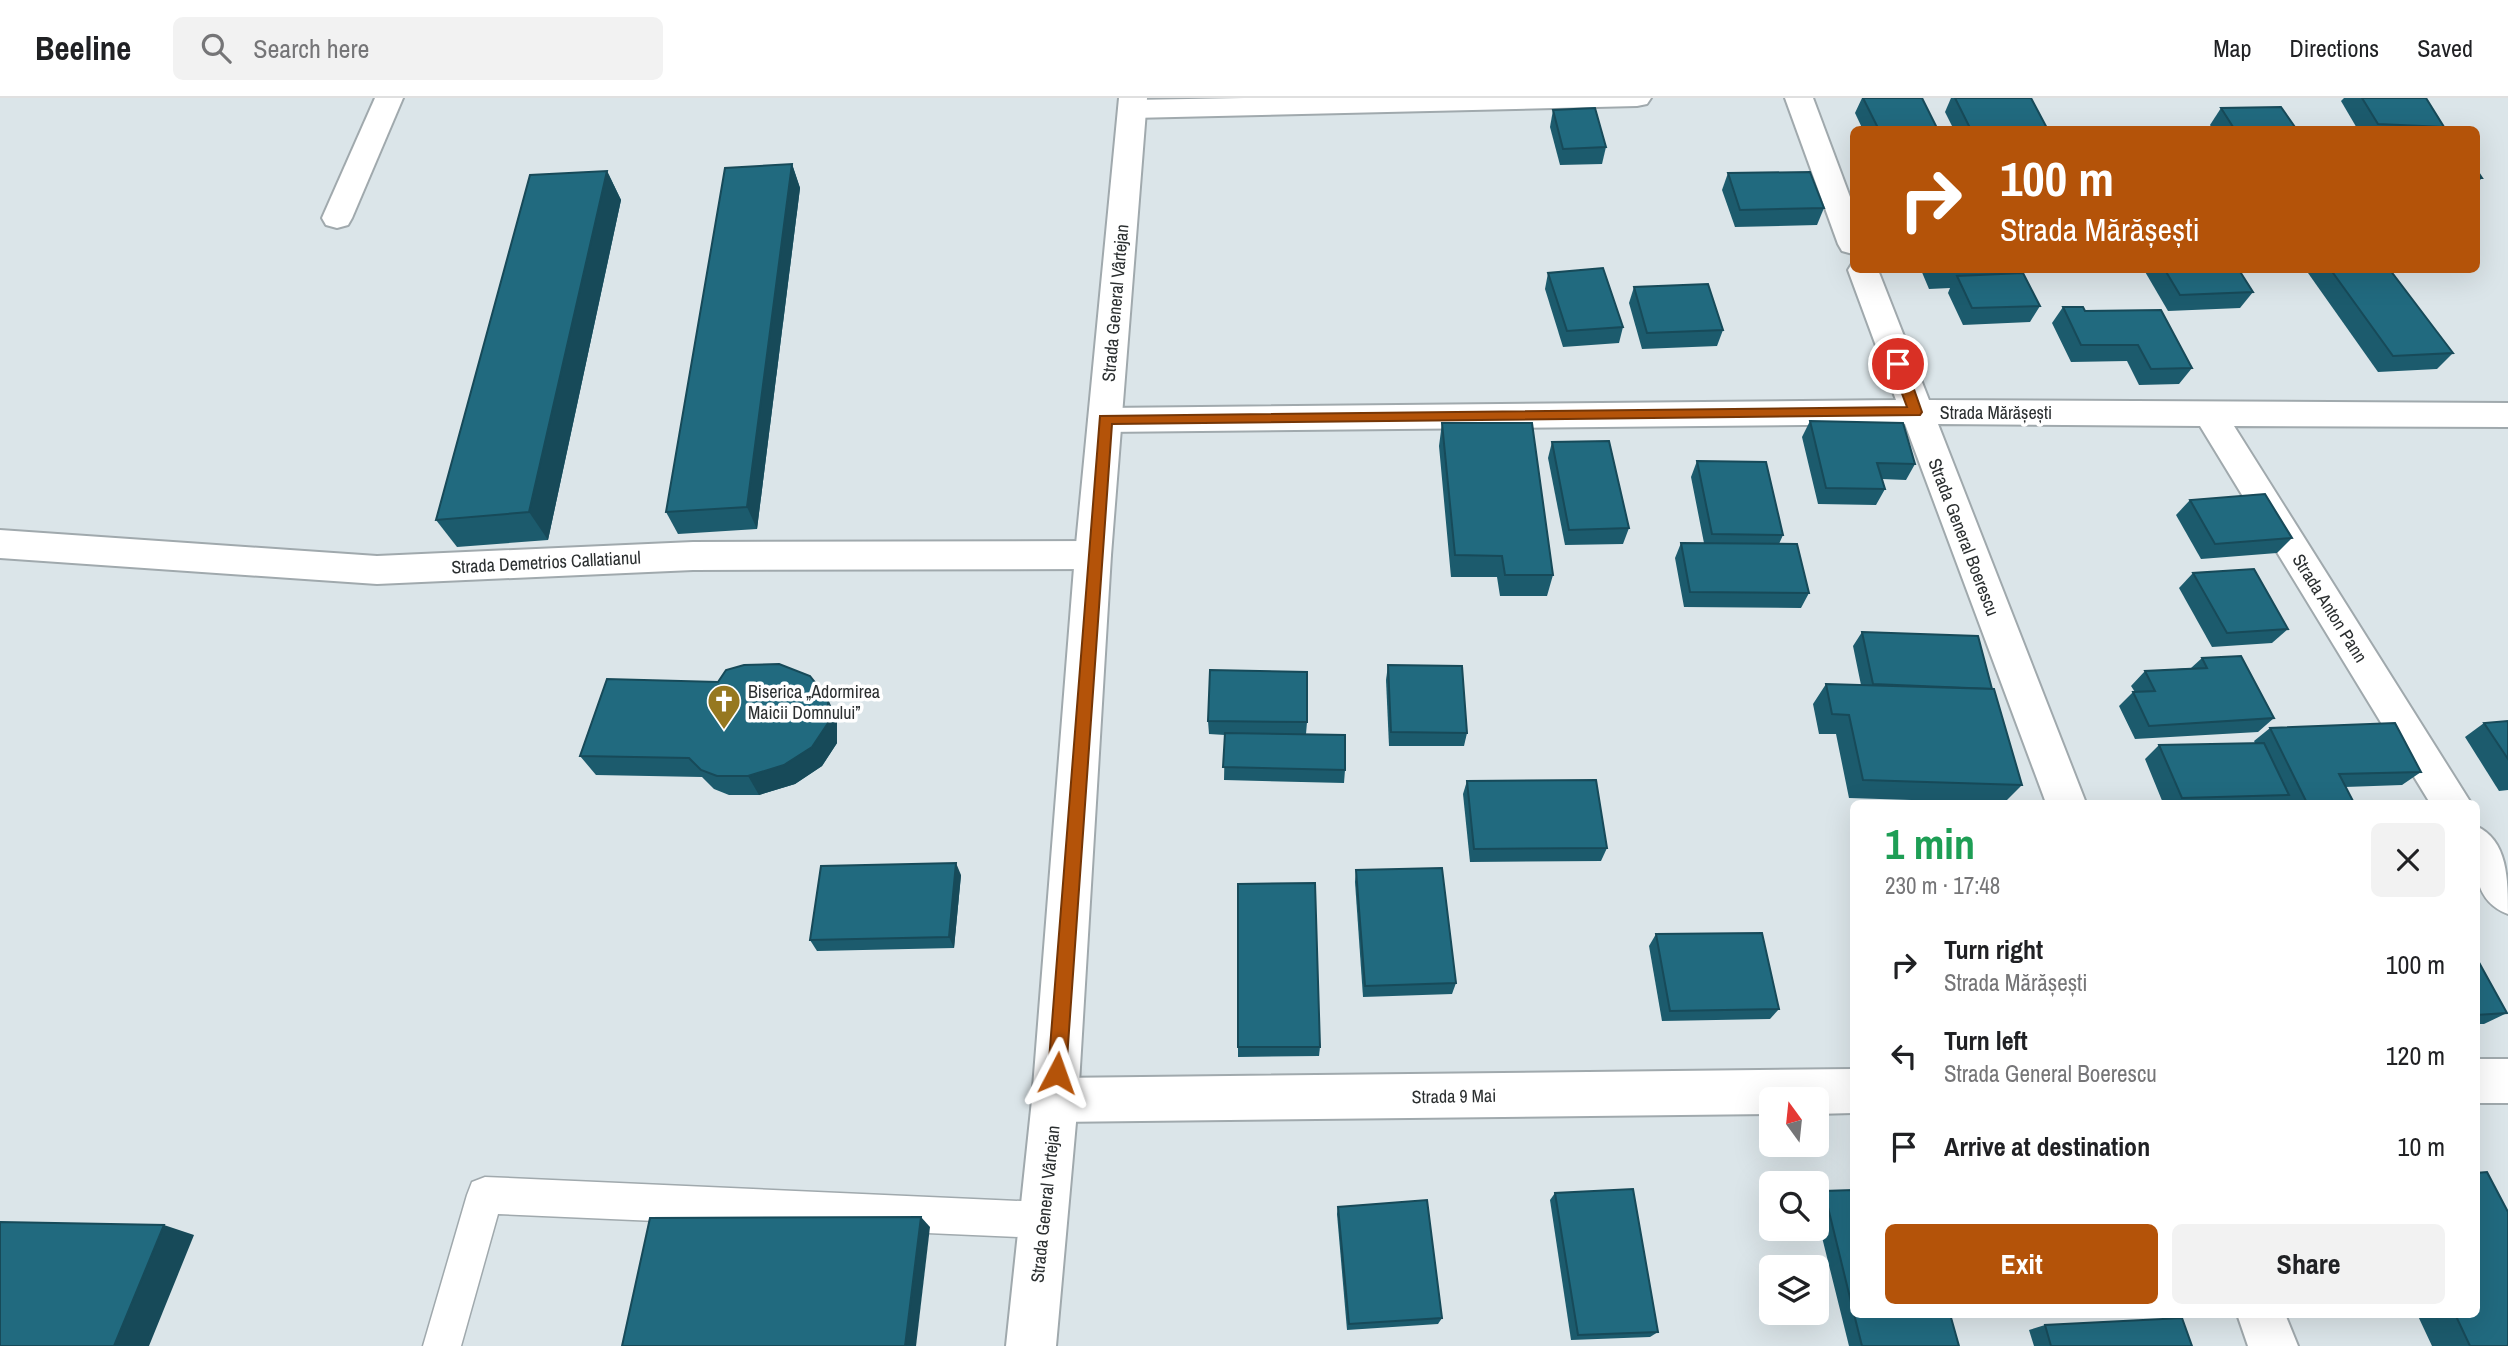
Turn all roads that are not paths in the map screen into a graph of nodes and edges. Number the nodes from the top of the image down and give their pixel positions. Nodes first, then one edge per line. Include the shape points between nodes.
1 (389, 98) edge
2 (1637, 98) edge
3 (1799, 98) edge
4 (1133, 104) edge
5 (337, 218) dead end
6 (1850, 236) edge
7 (1864, 273) edge
8 (1916, 412) junction
9 (2209, 412) junction
10 (2508, 415) edge
11 (1105, 419) junction
12 (0, 544) edge
13 (1093, 555) junction
14 (2065, 800) edge
15 (2449, 800) edge
16 (2480, 850) edge
17 (2508, 895) edge
18 (2480, 1081) edge
19 (2508, 1081) edge
20 (1850, 1091) edge
21 (1055, 1100) junction
22 (1042, 1220) junction
23 (2262, 1318) edge
24 (442, 1346) edge
25 (1031, 1346) edge
26 (2273, 1346) edge

1 - 5 street
2 - 4 street
3 - 6 street
4 - 11 street, Strada General Vârtejan
7 - 8 street, Strada General Boerescu
8 - 9 street, Strada Mărășești
8 - 11 street, Strada Mărășești
8 - 14 street, Strada General Boerescu
9 - 10 street, Strada Mărășești
9 - 15 street, Strada Anton Pann
11 - 13 street, Strada General Vârtejan
12 - 13 street, Strada Demetrios Callatianul via 377,570 693,556
13 - 21 street, Strada General Vârtejan
16 - 17 street
18 - 19 street
20 - 21 street, Strada 9 Mai
21 - 22 street, Strada General Vârtejan
22 - 24 lane via 485,1195
22 - 25 street, Strada General Vârtejan
23 - 26 street

